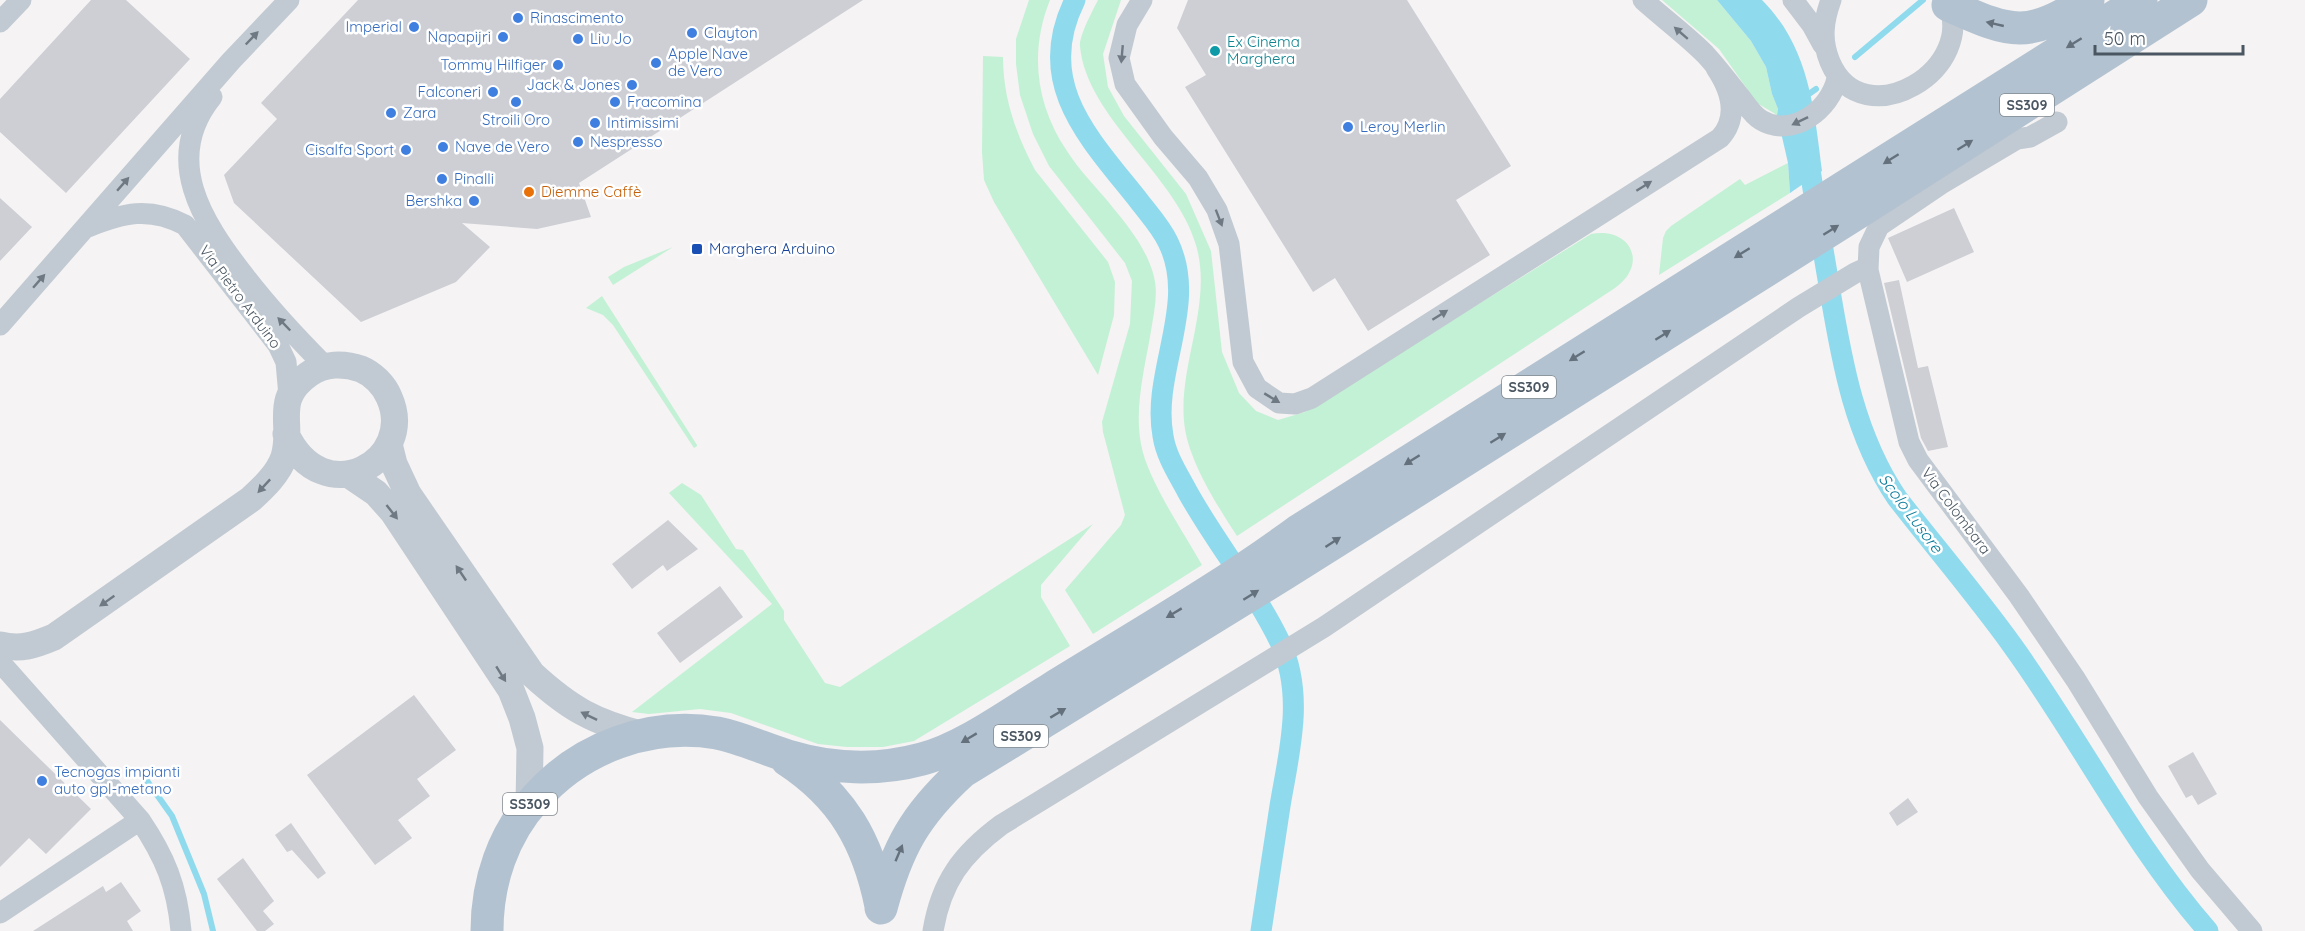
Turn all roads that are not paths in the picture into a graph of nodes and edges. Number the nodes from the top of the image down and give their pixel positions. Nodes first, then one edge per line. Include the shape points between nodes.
1 (21, 0) edge
2 (289, 0) edge
3 (1142, 0) edge
4 (1643, 0) edge
5 (1793, 0) edge
6 (1830, 0) edge
7 (2088, 0) edge
8 (2141, 0) edge
9 (2191, 0) edge
10 (1947, 2) edge
11 (0, 22) edge
12 (1824, 46) junction
13 (231, 61) junction
14 (1716, 68) junction
15 (1836, 82) junction
16 (182, 117) junction
17 (2057, 122) dead end
18 (1856, 198) junction
19 (85, 228) junction
20 (193, 234) junction
21 (1861, 270) junction
22 (0, 325) edge
23 (325, 366) junction
24 (289, 396) junction
25 (286, 434) junction
26 (389, 444) junction
27 (348, 474) junction
28 (1210, 605) junction
29 (0, 645) edge
30 (0, 662) edge
31 (644, 735) junction
32 (761, 747) junction
33 (529, 806) junction
34 (140, 820) junction
35 (0, 913) edge
36 (882, 920) edge
37 (181, 931) edge
38 (487, 931) edge
39 (933, 931) edge
40 (2252, 931) edge

1 - 11 street
13 -> 2 street, Via Pietro Arduino
3 -> 14 street via 1127,25 1119,58 1125,84 1198,178 1217,210 1229,244 1243,362 1257,388 1279,403 1295,404 1311,398 1720,138 1732,108
14 -> 4 street
5 - 12 street
6 - 12 street via 1823,26
7 -> 10 main road via 2044,25 2021,29 1988,23
8 -> 18 main road, SS309
18 -> 9 main road, SS309
10 - 15 street via 1953,28 1949,47 1935,70 1916,86 1874,97
12 - 15 street
13 - 16 street, Via Pietro Arduino
23 -> 13 street via 274,314 221,245 191,184 193,129 203,108 222,85
15 -> 14 street via 1821,109 1798,123 1779,127 1753,114
19 -> 16 street, Via Pietro Arduino
16 - 20 street, Via Pietro Arduino via 178,146 180,179 184,210
17 - 21 street, Via Colombara via 2030,137 2017,139 1879,226
18 - 28 main road, SS309 via 1308,525 1275,564
19 - 20 street, Via Pietro Arduino via 135,212 174,219
22 -> 19 street, Via Pietro Arduino
20 - 24 street, Via Pietro Arduino via 278,345 286,362
21 - 39 street via 1318,630 1001,825 950,876
21 - 40 street, Via Colombara via 1909,442 1918,460 2019,596 2200,870
23 - 24 street via 310,373
23 - 26 street via 365,370 382,385 395,418
24 - 25 street
25 - 27 street via 293,449 312,467
25 -> 29 street via 284,455 276,472 251,499 54,637 18,649
26 - 27 street via 379,459
31 -> 26 street via 586,716 556,697 532,674 408,494
27 -> 33 street via 376,493 393,512 511,690 530,748
28 -> 32 main road, SS309 via 947,751 921,760 849,766 814,762
36 -> 28 main road, SS309 via 890,877 902,847 938,794 962,772
30 - 34 street
31 - 32 main road, SS309 via 700,731 739,738
31 - 33 main road, SS309 via 580,760 561,773
32 - 36 main road, SS309 via 812,778 852,824 876,879
33 - 38 main road, SS309 via 511,833 495,870
34 - 35 street
34 - 37 street via 168,867

